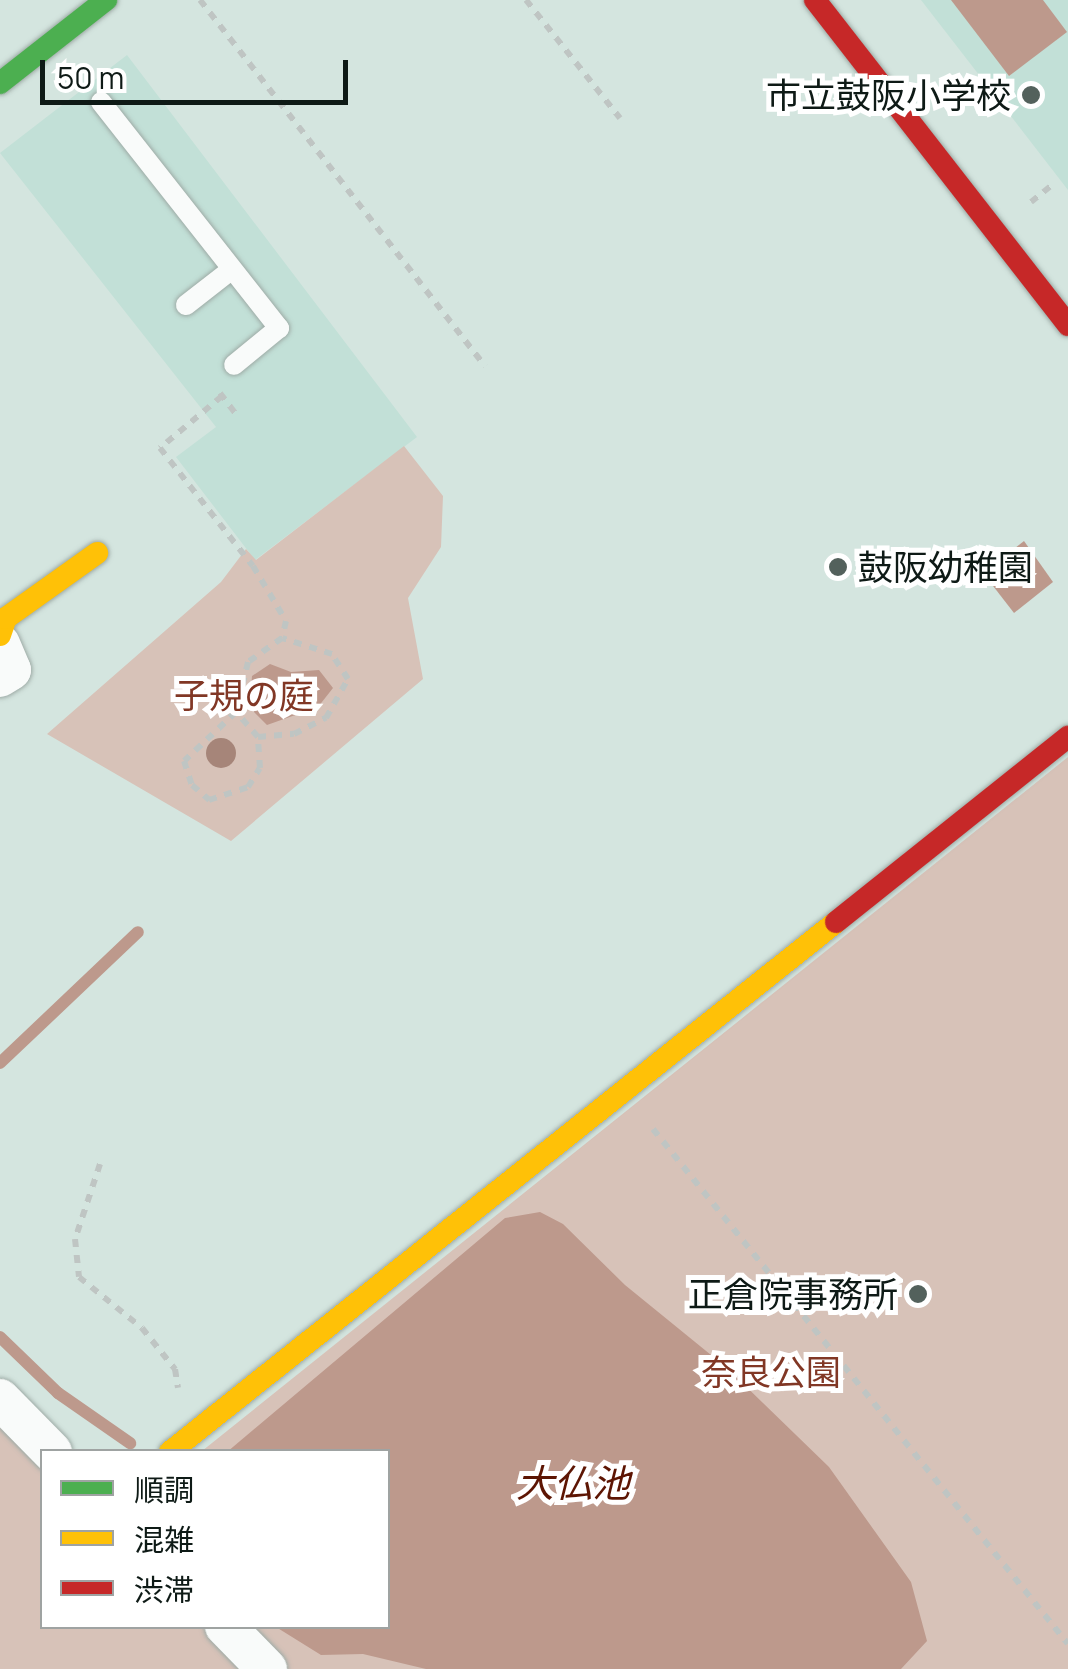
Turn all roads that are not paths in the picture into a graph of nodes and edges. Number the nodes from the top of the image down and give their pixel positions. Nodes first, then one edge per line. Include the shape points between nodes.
1 (106, 0) edge
2 (815, 0) edge
3 (0, 82) edge
4 (101, 102) dead end
5 (232, 269) junction
6 (186, 304) dead end
7 (1068, 325) edge
8 (234, 366) dead end
9 (98, 554) dead end
10 (0, 635) edge
11 (0, 644) edge
12 (0, 677) edge
13 (1068, 737) edge
14 (0, 1398) edge
15 (178, 1445) edge
16 (49, 1449) edge
17 (227, 1629) edge
18 (267, 1669) edge

1 - 3 main road
2 - 7 main road
4 - 5 lane
5 - 6 lane
5 - 8 lane via 279,328
9 - 10 main road via 6,618
11 - 12 street via 11,670
13 - 15 main road
14 - 16 street
17 - 18 street

